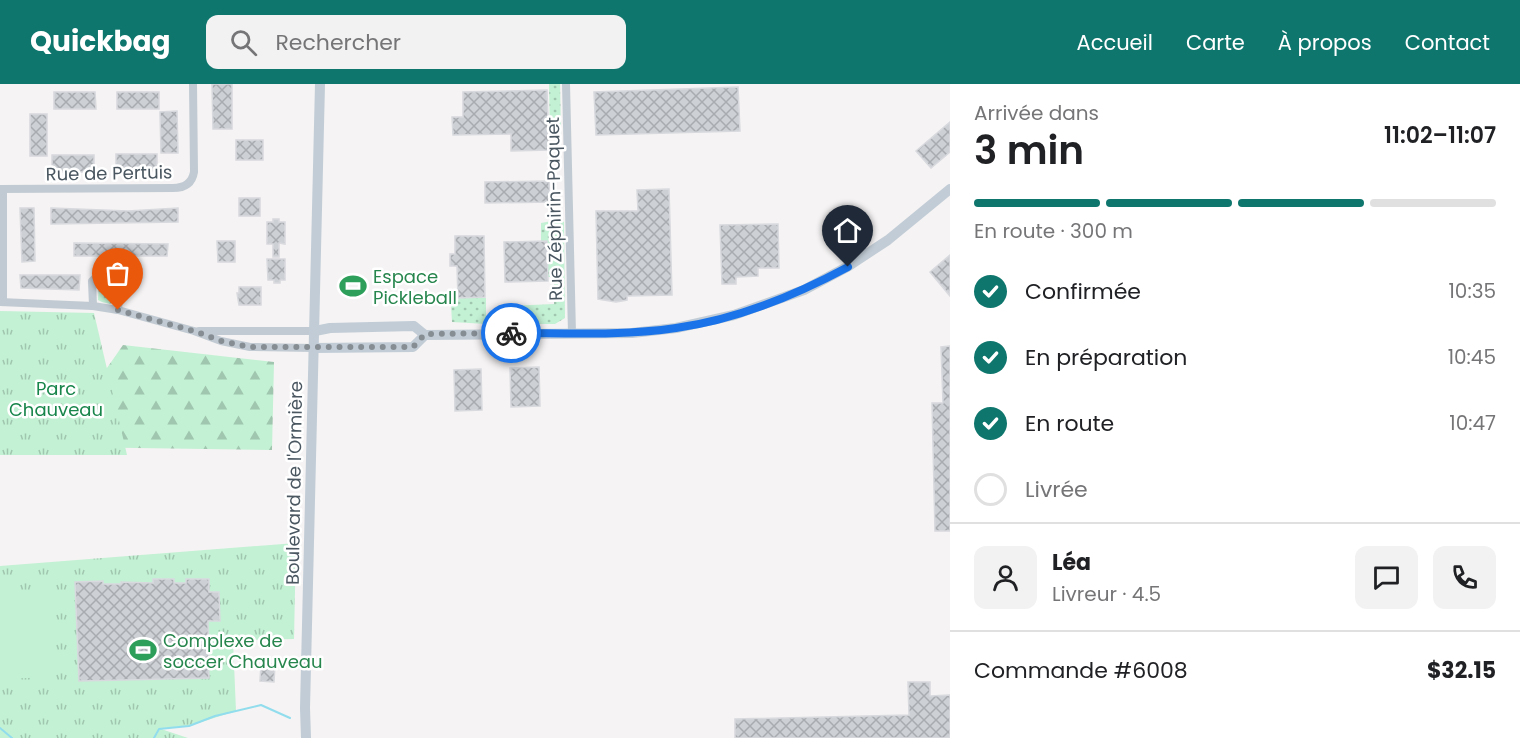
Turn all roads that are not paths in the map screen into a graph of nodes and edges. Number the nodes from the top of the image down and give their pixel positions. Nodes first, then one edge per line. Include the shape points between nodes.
1 (193, 84) edge
2 (320, 84) edge
3 (566, 84) edge
4 (1, 189) edge
5 (950, 189) edge
6 (1, 302) edge
7 (93, 306) junction
8 (118, 310) junction
9 (194, 331) junction
10 (315, 331) junction
11 (572, 333) junction
12 (425, 334) junction
13 (314, 348) junction
14 (306, 738) edge

1 - 4 street, Rue de Pertuis via 194,172 193,179 181,188
2 - 10 street, Boulevard de l'Ormière
3 - 11 street, Rue Zéphirin-Paquet
4 - 6 street
5 - 11 street via 888,240 804,290 734,315 676,328
6 - 7 street
7 - 8 street
7 - 8 street via 93,281 102,271 109,272 119,285
8 - 9 street
9 - 10 street
9 - 13 street via 250,347
10 - 12 street via 330,327 414,326
10 - 13 street, Boulevard de l'Ormière
11 - 12 street
12 - 13 street via 413,347
13 - 14 street, Boulevard de l'Ormière

